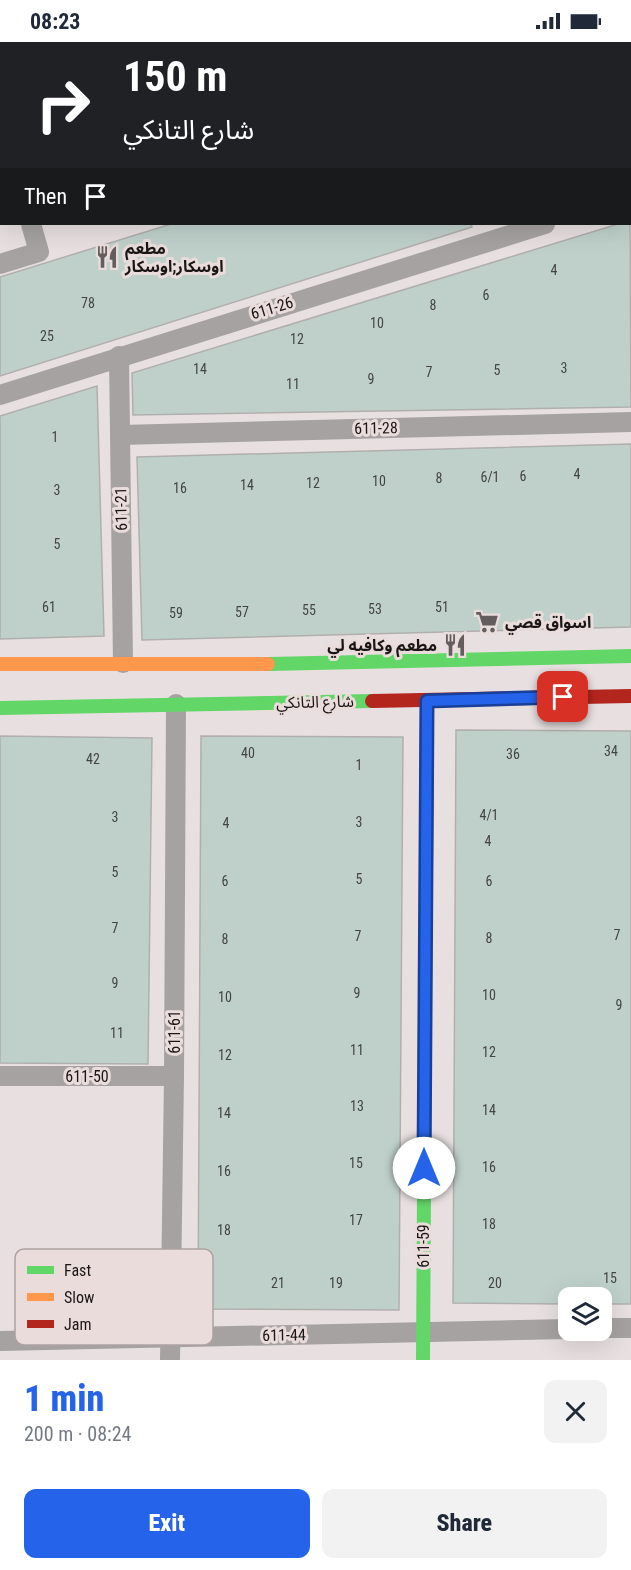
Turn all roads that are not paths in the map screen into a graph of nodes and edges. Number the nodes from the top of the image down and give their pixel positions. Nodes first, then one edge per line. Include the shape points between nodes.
1 (31, 225) edge
2 (542, 225) edge
3 (0, 264) edge
4 (119, 356) junction
5 (0, 394) edge
6 (631, 422) edge
7 (120, 435) junction
8 (631, 656) edge
9 (123, 663) junction
10 (0, 664) edge
11 (631, 696) edge
12 (427, 701) junction
13 (176, 704) junction
14 (0, 708) edge
15 (0, 1076) edge
16 (174, 1076) junction
17 (171, 1249) edge
18 (612, 1328) edge
19 (631, 1328) edge
20 (558, 1329) edge
21 (423, 1332) junction
22 (213, 1337) edge
23 (0, 1341) edge
24 (15, 1341) edge
25 (423, 1360) edge

1 - 3 street via 39,252
2 - 4 street, 611-26
4 - 5 street, 611-26
4 - 7 street, 611-21
6 - 7 street, 611-28
7 - 9 street, 611-21
8 - 9 street via 300,669
9 - 10 street
11 - 12 street, شارع التانكي
12 - 13 street, شارع التانكي via 300,697
12 - 21 street, 611-59
13 - 14 street, شارع التانكي
13 - 16 street, 611-61
15 - 16 street, 611-50
16 - 17 street, 611-61
18 - 19 street
20 - 21 street, 611-44
21 - 22 street, 611-44
21 - 25 street, 611-59
23 - 24 street, 611-44

